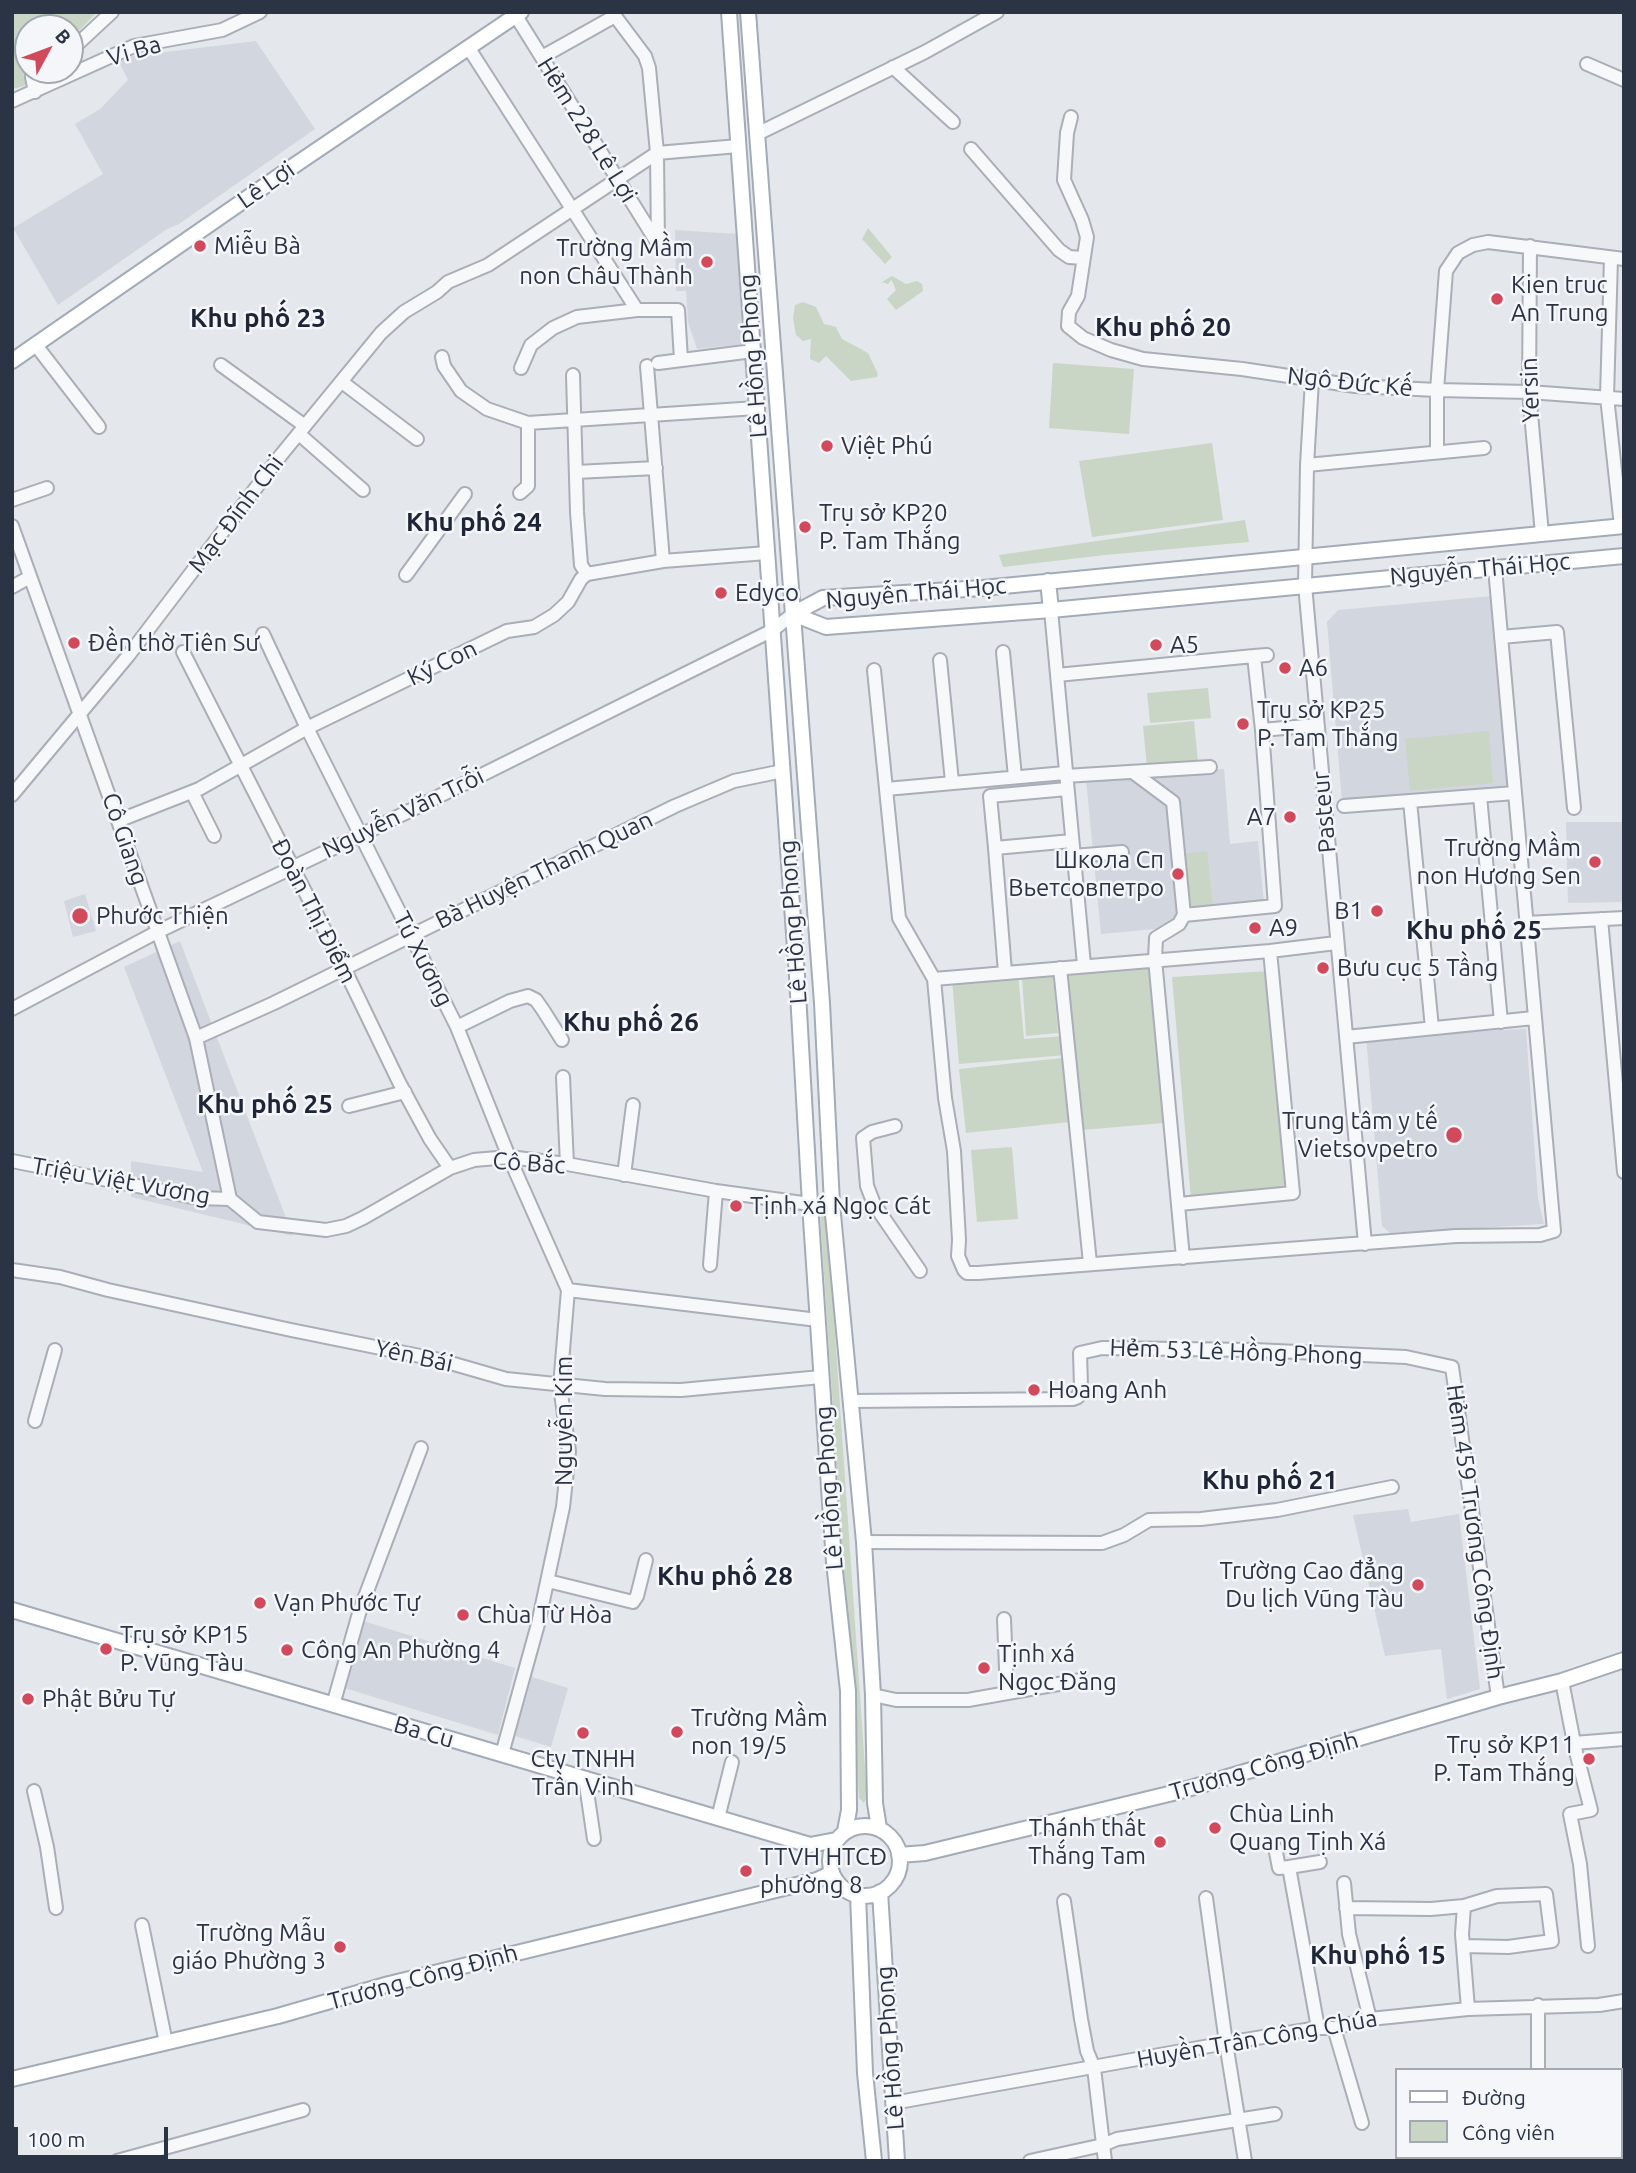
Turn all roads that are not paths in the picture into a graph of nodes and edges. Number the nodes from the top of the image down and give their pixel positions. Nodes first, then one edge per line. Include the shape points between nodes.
1 (112, 12) edge
2 (260, 12) edge
3 (729, 12) edge
4 (748, 12) edge
5 (997, 12) edge
6 (519, 14) edge
7 (84, 38) edge
8 (468, 47) junction
9 (542, 57) junction
10 (1587, 64) dead end
11 (893, 67) junction
12 (1624, 80) edge
13 (33, 84) edge
14 (34, 92) junction
15 (12, 101) edge
16 (1071, 117) dead end
17 (953, 122) dead end
18 (758, 139) junction
19 (738, 146) junction
20 (971, 149) dead end
21 (657, 153) junction
22 (617, 178) junction
23 (572, 207) junction
24 (1530, 246) junction
25 (1083, 258) junction
26 (1617, 259) edge
27 (637, 310) junction
28 (36, 344) junction
29 (753, 356) junction
30 (443, 357) dead end
31 (774, 359) junction
32 (12, 360) edge
33 (681, 360) junction
34 (220, 365) dead end
35 (521, 368) dead end
36 (573, 375) dead end
37 (1312, 380) junction
38 (342, 382) junction
39 (1437, 390) junction
40 (1529, 392) junction
41 (1607, 397) junction
42 (1624, 398) edge
43 (757, 408) junction
44 (651, 415) junction
45 (574, 420) junction
46 (528, 423) junction
47 (99, 427) dead end
48 (302, 430) junction
49 (417, 439) dead end
50 (1485, 448) dead end
51 (1437, 452) junction
52 (1307, 466) junction
53 (656, 468) junction
54 (576, 472) junction
55 (47, 488) dead end
56 (363, 489) dead end
57 (520, 493) dead end
58 (465, 495) dead end
59 (12, 500) edge
60 (12, 526) edge
61 (1623, 526) edge
62 (1542, 534) junction
63 (767, 553) junction
64 (1624, 556) edge
65 (1306, 557) junction
66 (663, 561) junction
67 (1495, 568) junction
68 (587, 574) junction
69 (406, 575) dead end
70 (30, 577) junction
71 (1048, 581) junction
72 (790, 583) junction
73 (769, 584) junction
74 (1304, 585) junction
75 (12, 587) edge
76 (1051, 610) junction
77 (793, 614) junction
78 (773, 630) junction
79 (263, 635) dead end
80 (1501, 638) junction
81 (183, 652) dead end
82 (1003, 652) dead end
83 (1267, 654) dead end
84 (1254, 656) junction
85 (940, 660) dead end
86 (874, 670) dead end
87 (1056, 675) junction
88 (78, 714) junction
89 (1317, 725) junction
90 (307, 728) junction
91 (1262, 730) junction
92 (240, 764) junction
93 (1210, 767) dead end
94 (783, 771) junction
95 (1134, 773) junction
96 (1015, 777) junction
97 (1066, 779) junction
98 (952, 782) junction
99 (886, 789) junction
100 (192, 792) junction
101 (1515, 793) junction
102 (12, 795) edge
103 (1480, 796) junction
104 (1410, 801) junction
105 (1344, 806) dead end
106 (1574, 808) dead end
107 (120, 820) junction
108 (360, 835) junction
109 (214, 836) dead end
110 (1072, 841) junction
111 (995, 848) junction
112 (1122, 852) dead end
113 (1073, 856) junction
114 (291, 867) junction
115 (1184, 915) junction
116 (1624, 918) edge
117 (1601, 919) junction
118 (1526, 923) junction
119 (159, 931) junction
120 (411, 936) junction
121 (1336, 943) junction
122 (1270, 951) junction
123 (1155, 959) junction
124 (1084, 965) junction
125 (344, 968) junction
126 (1060, 968) junction
127 (1005, 972) junction
128 (933, 979) junction
129 (12, 1009) edge
130 (1534, 1018) junction
131 (1501, 1022) junction
132 (457, 1027) junction
133 (1432, 1028) junction
134 (1346, 1037) junction
135 (196, 1038) junction
136 (562, 1040) dead end
137 (562, 1077) dead end
138 (405, 1092) junction
139 (633, 1105) dead end
140 (349, 1106) dead end
141 (1621, 1110) edge
142 (895, 1126) dead end
143 (509, 1157) junction
144 (12, 1161) edge
145 (567, 1164) junction
146 (450, 1168) junction
147 (1624, 1172) edge
148 (624, 1175) junction
149 (716, 1191) junction
150 (230, 1199) junction
151 (810, 1204) junction
152 (832, 1204) junction
153 (1179, 1204) junction
154 (1365, 1244) junction
155 (1183, 1258) junction
156 (1090, 1263) junction
157 (710, 1265) dead end
158 (12, 1270) edge
159 (920, 1271) dead end
160 (568, 1290) junction
161 (818, 1320) junction
162 (55, 1350) dead end
163 (1452, 1367) joint
164 (821, 1377) junction
165 (559, 1386) junction
166 (851, 1401) junction
167 (35, 1421) dead end
168 (421, 1448) dead end
169 (1392, 1487) dead end
170 (864, 1542) junction
171 (646, 1560) dead end
172 (548, 1581) junction
173 (12, 1610) edge
174 (1004, 1619) dead end
175 (1624, 1660) edge
176 (1080, 1680) dead end
177 (1562, 1681) junction
178 (1007, 1693) junction
179 (873, 1695) junction
180 (1498, 1698) junction
181 (333, 1706) junction
182 (1624, 1739) edge
183 (1574, 1743) junction
184 (502, 1754) junction
185 (732, 1762) dead end
186 (585, 1778) junction
187 (34, 1791) dead end
188 (718, 1818) junction
189 (878, 1828) junction
190 (841, 1835) junction
191 (594, 1839) dead end
192 (1275, 1847) dead end
193 (900, 1854) junction
194 (1320, 1862) dead end
195 (1289, 1867) junction
196 (832, 1873) junction
197 (1344, 1883) dead end
198 (880, 1892) junction
199 (858, 1895) junction
200 (1206, 1898) dead end
201 (1064, 1901) dead end
202 (1464, 1906) junction
203 (55, 1908) dead end
204 (1346, 1908) junction
205 (142, 1925) dead end
206 (1588, 1945) dead end
207 (1464, 1946) junction
208 (1624, 2001) edge
209 (1538, 2005) junction
210 (1468, 2009) junction
211 (1370, 2019) junction
212 (1318, 2028) junction
213 (1334, 2028) junction
214 (166, 2043) junction
215 (1226, 2043) junction
216 (1094, 2068) junction
217 (1538, 2068) edge
218 (12, 2079) edge
219 (893, 2103) junction
220 (303, 2110) dead end
221 (1275, 2114) dead end
222 (1239, 2121) junction
223 (1362, 2123) dead end
224 (1103, 2145) junction
225 (117, 2161) edge
226 (874, 2161) edge
227 (897, 2161) edge
228 (1030, 2161) edge
229 (1105, 2161) edge
230 (1245, 2161) edge

1 - 7 street
2 - 14 street, Vi Ba via 222,30 134,46
3 - 19 main road, Lê Hồng Phong
4 - 18 main road, Lê Hồng Phong
5 - 11 street
6 - 8 main road, Lê Lợi
6 - 9 street, Hẻm 228 Lê Lợi
8 - 23 street
8 - 28 main road, Lê Lợi
9 - 21 street via 615,16 649,68
9 - 22 street, Hẻm 228 Lê Lợi
10 - 12 street
11 - 17 street
11 - 18 street
13 - 14 street
14 - 15 street, Vi Ba
16 - 25 street via 1064,180 1087,237
18 - 19 main road
18 - 31 main road, Lê Hồng Phong
19 - 21 street
19 - 29 main road, Lê Hồng Phong
20 - 25 street via 1059,250
21 - 22 street, Mạc Đĩnh Chi
21 - 22 street, Hẻm 228 Lê Lợi via 658,244
22 - 23 street, Mạc Đĩnh Chi
23 - 27 street
23 - 38 street, Mạc Đĩnh Chi via 488,265 448,282 404,313 381,333
24 - 26 street, Ngô Đức Kế
24 - 39 street, Ngô Đức Kế via 1480,243 1458,253 1450,263
24 - 40 street, Yersin
25 - 37 street, Ngô Đức Kế via 1068,326 1083,338 1143,359
26 - 41 street
27 - 33 street via 678,310
27 - 35 street via 577,317 554,328 531,345
28 - 32 main road, Lê Lợi
28 - 47 street
29 - 31 main road
29 - 33 street
29 - 43 main road, Lê Hồng Phong
30 - 46 street via 461,391 487,409
31 - 72 main road, Lê Hồng Phong
33 - 44 street via 652,364
34 - 48 street
36 - 45 street
37 - 39 street, Ngô Đức Kế
37 - 52 street, Pasteur
38 - 48 street, Mạc Đĩnh Chi
38 - 49 street
39 - 40 street
39 - 51 street
40 - 41 street
40 - 62 street, Yersin
41 - 42 street
41 - 61 street
43 - 44 street
43 - 63 main road, Lê Hồng Phong
44 - 45 street
44 - 53 street
45 - 46 street
45 - 54 street
46 - 57 street via 528,486
48 - 56 street
48 - 88 street, Mạc Đĩnh Chi
50 - 51 street
51 - 52 street
52 - 65 street, Pasteur
53 - 54 street
53 - 66 street
54 - 68 street via 581,565
55 - 59 street
58 - 69 street
60 - 70 street, Cô Giang
61 - 62 main road, Nguyễn Thái Học
62 - 65 main road, Nguyễn Thái Học
63 - 66 street
63 - 73 main road, Lê Hồng Phong
64 - 67 main road, Nguyễn Thái Học
65 - 71 main road, Nguyễn Thái Học
65 - 74 street, Pasteur
66 - 68 street
67 - 74 main road, Nguyễn Thái Học
67 - 80 street
68 - 90 street, Ký Con via 568,602 534,627 507,631
70 - 75 street
70 - 88 street, Cô Giang
71 - 76 main road
71 - 77 main road, Nguyễn Thái Học via 823,598
72 - 73 main road
72 - 77 main road, Lê Hồng Phong
73 - 78 main road, Lê Hồng Phong
74 - 76 main road, Nguyễn Thái Học
74 - 89 street, Pasteur
76 - 77 main road, Nguyễn Thái Học via 826,627
76 - 87 street
77 - 78 street, Nguyễn Văn Trỗi
77 - 152 main road, Lê Hồng Phong
78 - 94 main road, Lê Hồng Phong
78 - 108 street, Nguyễn Văn Trỗi
79 - 90 street, Tú Xương
80 - 101 street
80 - 106 street via 1557,632
81 - 92 street, Đoàn Thị Điểm
82 - 96 street
83 - 84 street
84 - 87 street
84 - 91 street
85 - 98 street
86 - 99 street
87 - 97 street
88 - 102 street, Mạc Đĩnh Chi
88 - 107 street, Cô Giang
89 - 91 street
89 - 121 street, Pasteur
90 - 92 street, Ký Con
90 - 108 street, Tú Xương
91 - 115 street via 1275,906
92 - 100 street, Ký Con
92 - 114 street, Đoàn Thị Điểm
93 - 95 street
94 - 120 street, Bà Huyện Thanh Quan via 734,782 675,806
94 - 151 main road, Lê Hồng Phong
95 - 97 street
95 - 115 street via 1173,802
96 - 97 street
96 - 98 street
97 - 110 street
97 - 111 street via 990,796
98 - 99 street
99 - 128 street via 899,918
100 - 107 street, Ký Con
100 - 109 street
101 - 103 street
101 - 118 street
103 - 104 street
103 - 131 street
104 - 105 street
104 - 133 street
107 - 119 street, Cô Giang
108 - 114 street, Nguyễn Văn Trỗi
108 - 120 street, Tú Xương
110 - 111 street
110 - 113 street
111 - 127 street
112 - 113 street
113 - 124 street
114 - 119 street, Nguyễn Văn Trỗi
114 - 125 street, Đoàn Thị Điểm
115 - 123 street via 1179,924 1156,938
116 - 117 street
117 - 118 street
117 - 141 street
118 - 130 street
119 - 129 street, Nguyễn Văn Trỗi
119 - 135 street, Cô Giang
120 - 125 street, Bà Huyện Thanh Quan
120 - 132 street, Tú Xương
121 - 122 street
121 - 134 street, Pasteur
122 - 123 street
122 - 153 street via 1293,1193
123 - 124 street
123 - 153 street
124 - 126 street
125 - 135 street, Bà Huyện Thanh Quan
125 - 138 street, Đoàn Thị Điểm
126 - 127 street
126 - 156 street
127 - 128 street
128 - 156 street via 954,1151 962,1268 971,1274
130 - 131 street
130 - 154 street via 1555,1231
131 - 133 street
132 - 136 street via 528,996 536,1000
132 - 143 street, Tú Xương
133 - 134 street
134 - 154 street, Pasteur
135 - 150 street, Cô Giang
137 - 145 street
138 - 140 street
138 - 146 street, Đoàn Thị Điểm
139 - 148 street
141 - 147 street
142 - 159 street via 863,1138 867,1186 874,1204
143 - 145 street, Cô Bắc
143 - 146 street, Cô Bắc
143 - 160 street, Tú Xương
144 - 150 street, Triệu Việt Vương via 198,1198
145 - 148 street, Cô Bắc
146 - 150 street, Cô Bắc via 363,1218 326,1230 258,1222
148 - 149 street, Cô Bắc
149 - 151 street, Cô Bắc
149 - 157 street
151 - 152 main road
151 - 161 main road, Lê Hồng Phong
152 - 166 main road, Lê Hồng Phong
153 - 155 street
154 - 155 street
155 - 156 street
158 - 165 street, Yên Bái via 440,1360 506,1379
160 - 161 street
160 - 165 street, Nguyễn Kim
161 - 164 main road, Lê Hồng Phong
162 - 167 street
163 - 166 street, Hẻm 53 Lê Hồng Phong via 1406,1357 1102,1348 1080,1353 1081,1387 1073,1399
163 - 180 street, Hẻm 459 Trương Công Định
164 - 165 street, Yên Bái via 681,1390
164 - 190 main road, Lê Hồng Phong via 848,1691 849,1811
165 - 172 street, Nguyễn Kim via 569,1451
166 - 170 main road, Lê Hồng Phong
168 - 181 street via 360,1610
169 - 170 street via 1277,1510 1149,1520 1102,1543
170 - 179 main road, Lê Hồng Phong
171 - 172 street via 633,1602
172 - 184 street, Nguyễn Kim
173 - 181 main road, Ba Cu
174 - 178 street
175 - 177 main road, Trương Công Định
176 - 178 street
177 - 180 main road, Trương Công Định
177 - 183 street
178 - 179 street via 968,1700 896,1700
179 - 189 main road, Lê Hồng Phong
180 - 193 main road, Trương Công Định via 1177,1792 925,1853
181 - 184 main road, Ba Cu
182 - 183 street
183 - 206 street via 1591,1810 1570,1814
184 - 186 main road, Ba Cu
185 - 188 street
186 - 188 main road, Ba Cu
186 - 191 street
187 - 203 street
188 - 190 main road, Ba Cu via 810,1845
189 - 190 main road via 855,1826
189 - 193 main road
190 - 196 main road via 831,1850
192 - 195 street via 1279,1868
193 - 198 main road via 896,1877
194 - 195 street
195 - 212 street
196 - 199 main road via 847,1891
196 - 214 main road, Trương Công Định
197 - 204 street
198 - 199 main road
198 - 219 main road, Lê Hồng Phong
199 - 226 main road, Lê Hồng Phong via 865,2073
200 - 215 street
201 - 216 street via 1081,2019
202 - 204 street
202 - 207 street
202 - 207 street via 1497,1896 1546,1894 1552,1941
204 - 211 street
205 - 214 street
207 - 210 street
208 - 209 street, Huyền Trân Công Chúa
209 - 210 street, Huyền Trân Công Chúa
209 - 217 street
210 - 211 street, Huyền Trân Công Chúa
211 - 213 street, Huyền Trân Công Chúa
212 - 213 street, Huyền Trân Công Chúa
212 - 215 street, Huyền Trân Công Chúa
213 - 223 street
214 - 218 main road, Trương Công Định
215 - 216 street, Huyền Trân Công Chúa
215 - 222 street
216 - 219 street, Huyền Trân Công Chúa
216 - 224 street
219 - 227 main road, Lê Hồng Phong
220 - 225 street
221 - 222 street
222 - 224 street
222 - 230 street
224 - 228 street
224 - 229 street

